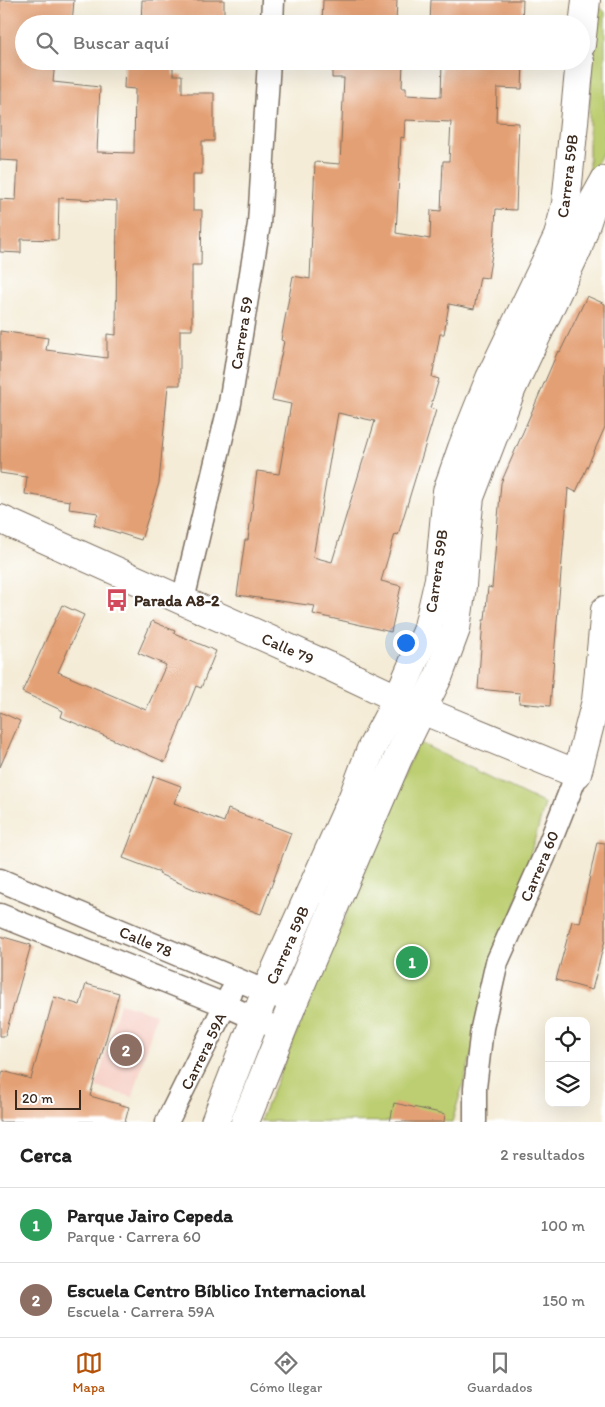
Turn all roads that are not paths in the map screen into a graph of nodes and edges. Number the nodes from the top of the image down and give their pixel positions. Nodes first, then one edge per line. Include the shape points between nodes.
1 (273, 0) edge
2 (586, 0) edge
3 (272, 15) edge
4 (584, 15) edge
5 (268, 70) edge
6 (579, 70) edge
7 (600, 190) edge
8 (501, 383) junction
9 (0, 519) edge
10 (183, 600) junction
11 (605, 610) edge
12 (398, 698) junction
13 (422, 710) junction
14 (577, 774) junction
15 (0, 880) edge
16 (0, 915) edge
17 (236, 979) junction
18 (266, 991) junction
19 (293, 1003) junction
20 (225, 1005) junction
21 (254, 1019) junction
22 (281, 1030) junction
23 (167, 1122) edge
24 (215, 1122) edge
25 (245, 1122) edge
26 (475, 1122) edge

1 - 3 street
2 - 4 street
5 - 10 street, Carrera 59 via 256,243 230,403
6 - 8 street, Carrera 59B via 566,204 558,236
7 - 8 street, Carrera 59B via 578,248
8 - 12 street, Carrera 59B via 462,448 448,491 439,579 427,631
8 - 13 street, Carrera 59B via 470,497 456,629
9 - 10 street, Calle 79
10 - 12 street, Calle 79
11 - 14 street, Carrera 60 via 596,701
12 - 13 street, Calle 79
12 - 18 street, Carrera 59B via 371,749 354,797
13 - 14 street, Calle 79
13 - 19 street, Carrera 59B via 398,758
14 - 26 street, Carrera 60 via 498,962 482,1028 475,1088
15 - 17 street, Calle 78
16 - 20 street, Calle 78
17 - 18 street, Calle 78
17 - 20 street, Carrera 59A
18 - 19 street, Calle 78
18 - 21 street, Carrera 59B
19 - 22 street, Carrera 59B
20 - 21 street, Calle 78
20 - 23 street, Carrera 59A
21 - 22 street, Calle 78
21 - 24 street, Carrera 59B
22 - 25 street, Carrera 59B

